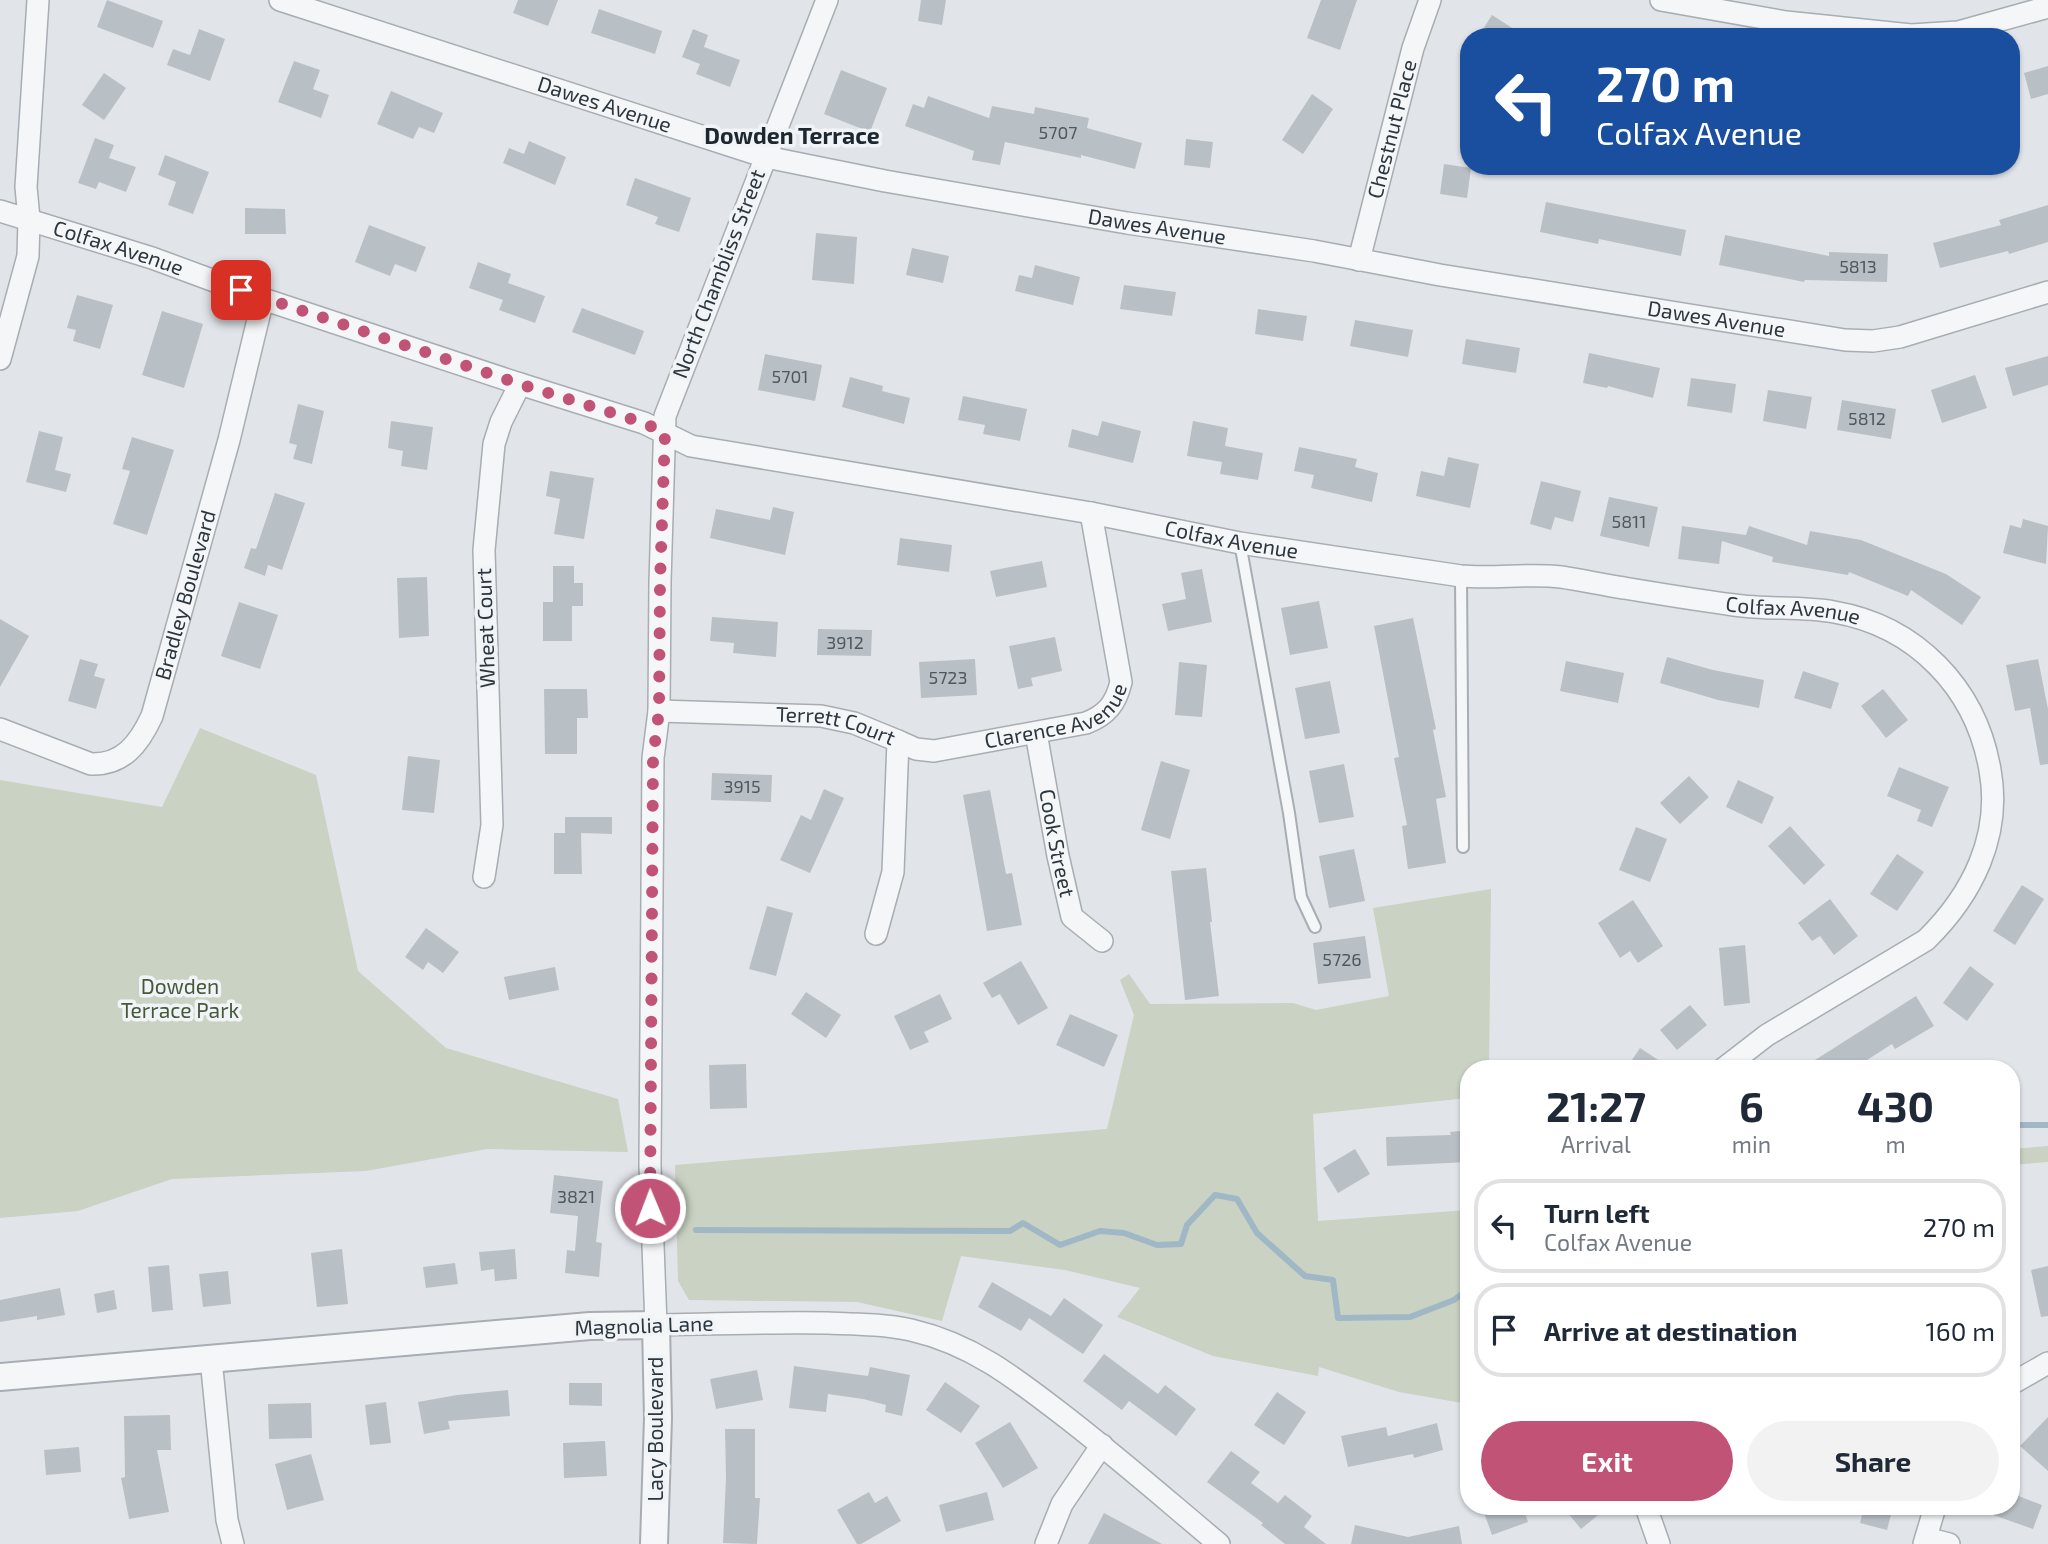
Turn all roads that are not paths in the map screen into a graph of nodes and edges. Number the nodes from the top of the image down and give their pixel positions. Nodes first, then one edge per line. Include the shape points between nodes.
1 (38, 0) edge
2 (280, 0) edge
3 (827, 0) edge
4 (1430, 0) edge
5 (1661, 0) edge
6 (2048, 7) edge
7 (1744, 8) edge
8 (1846, 28) edge
9 (1972, 28) edge
10 (766, 156) junction
11 (0, 211) edge
12 (29, 219) junction
13 (1359, 260) junction
14 (2048, 292) edge
15 (263, 299) junction
16 (0, 359) edge
17 (520, 384) junction
18 (665, 433) junction
19 (1091, 513) junction
20 (1240, 543) junction
21 (1461, 576) junction
22 (659, 711) junction
23 (0, 729) edge
24 (1036, 733) junction
25 (898, 741) junction
26 (1463, 847) dead end
27 (484, 877) dead end
28 (1315, 927) dead end
29 (876, 934) dead end
30 (1102, 941) dead end
31 (1735, 1060) edge
32 (656, 1325) junction
33 (211, 1359) junction
34 (2048, 1363) edge
35 (0, 1377) edge
36 (2020, 1379) edge
37 (1102, 1445) junction
38 (1649, 1515) edge
39 (1933, 1515) edge
40 (1925, 1541) edge
41 (233, 1544) edge
42 (654, 1544) edge
43 (1046, 1544) edge
44 (1219, 1544) edge
45 (1659, 1544) edge
46 (1949, 1544) edge

1 - 12 street via 26,187
2 - 10 street, Dawes Avenue
3 - 10 street, North Chambliss Street
4 - 13 street, Chestnut Place via 1413,48
5 - 7 street
6 - 9 street
7 - 8 street
10 - 13 street, Dawes Avenue via 898,183
10 - 18 street, North Chambliss Street via 674,389
11 - 12 street, Colfax Avenue
12 - 15 street, Colfax Avenue
12 - 16 street via 28,256
13 - 14 street, Dawes Avenue via 1845,340 1900,337
15 - 17 street, Colfax Avenue
15 - 23 street, Bradley Boulevard via 229,439 144,733 119,760 91,764
17 - 18 street, Colfax Avenue
17 - 27 street, Wheat Court via 494,444 484,551 492,825
18 - 19 street, Colfax Avenue via 691,446
18 - 22 street, Lacy Boulevard
19 - 20 street, Colfax Avenue
19 - 24 street, Clarence Avenue via 1121,682 1118,696 1099,718
20 - 21 street, Colfax Avenue
20 - 28 lane via 1301,897
21 - 26 lane
21 - 31 street, Colfax Avenue via 1559,577 1738,606 1860,617 1915,645 1963,695 1987,749 1993,806 1980,865 1966,894 1919,946 1767,1035
22 - 25 street, Terrett Court via 821,716 854,723
22 - 32 street, Lacy Boulevard via 653,758 650,1165
24 - 25 street, Clarence Avenue via 934,751
24 - 30 street, Cook Street via 1072,917
25 - 29 street, Terrett Court via 893,872
32 - 33 street, Magnolia Lane via 590,1326
32 - 37 street, Magnolia Lane via 804,1322 910,1330 943,1339 1007,1371
32 - 42 street, Lacy Boulevard
33 - 35 street, Magnolia Lane
33 - 41 street
34 - 36 street
37 - 43 street via 1062,1504
37 - 44 street, Magnolia Lane
38 - 45 street
39 - 40 street
40 - 46 street

